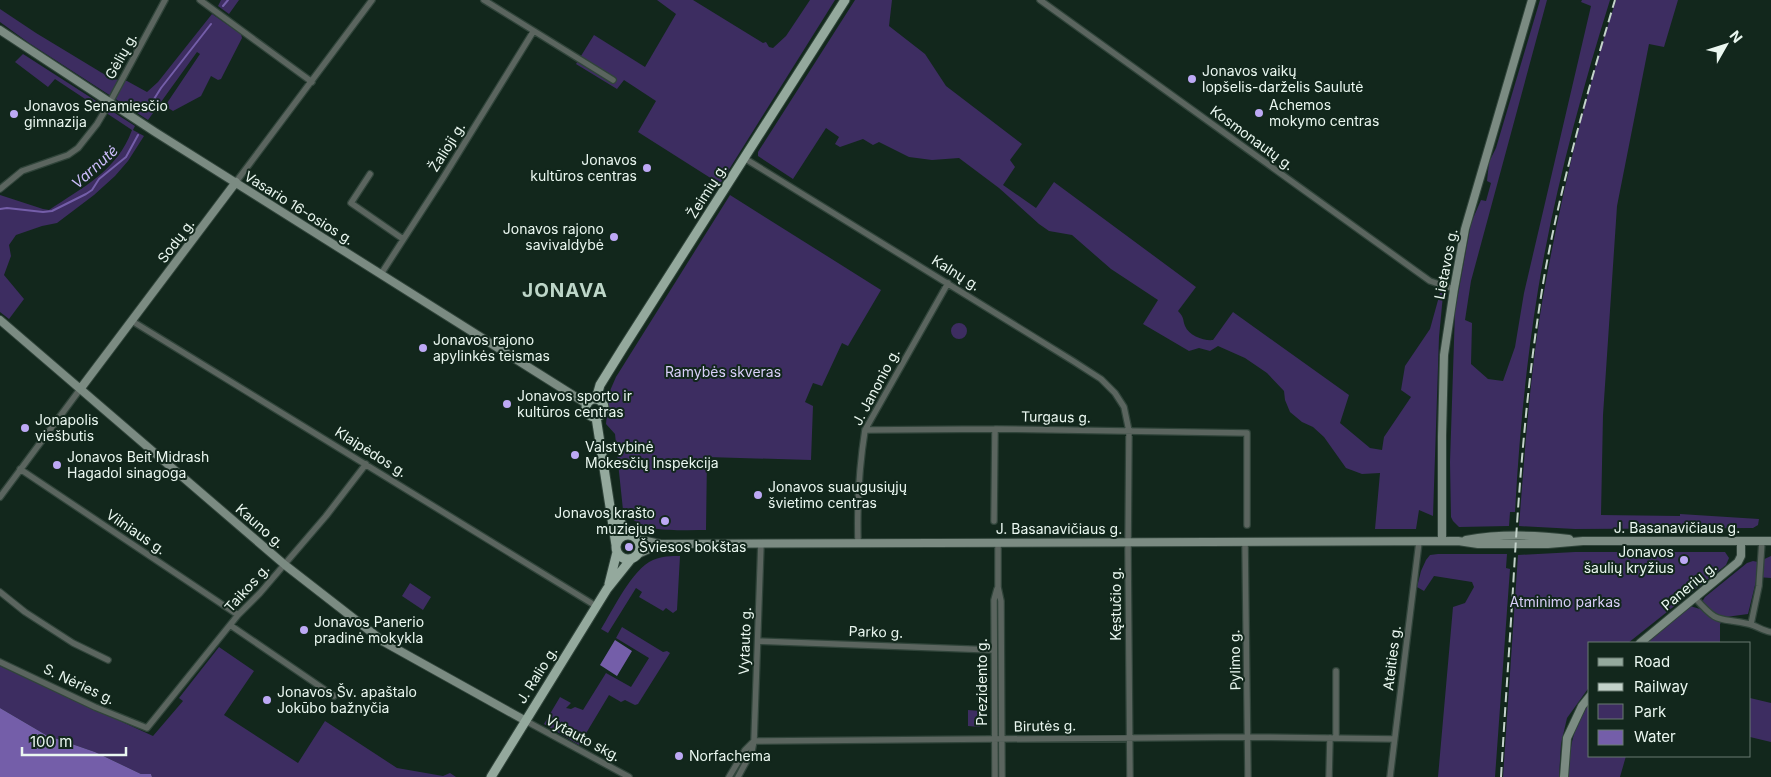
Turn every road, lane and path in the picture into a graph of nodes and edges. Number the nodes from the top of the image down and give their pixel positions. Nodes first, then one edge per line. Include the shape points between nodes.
1 (166, 0) edge
2 (200, 0) edge
3 (372, 0) edge
4 (484, 0) edge
5 (845, 0) edge
6 (1040, 0) edge
7 (1532, 0) edge
8 (0, 30) edge
9 (534, 32) junction
10 (613, 80) dead end
11 (312, 82) junction
12 (110, 102) junction
13 (744, 158) junction
14 (370, 174) dead end
15 (236, 182) junction
16 (0, 189) edge
17 (403, 239) junction
18 (381, 274) junction
19 (948, 283) junction
20 (1454, 289) junction
21 (0, 320) edge
22 (132, 321) junction
23 (81, 388) junction
24 (596, 399) junction
25 (587, 404) junction
26 (596, 417) junction
27 (995, 429) junction
28 (865, 430) junction
29 (1129, 432) junction
30 (366, 464) junction
31 (20, 469) junction
32 (0, 497) edge
33 (611, 511) junction
34 (994, 521) dead end
35 (1247, 525) dead end
36 (634, 537) junction
37 (1442, 541) junction
38 (1741, 541) junction
39 (1762, 541) junction
40 (1771, 541) edge
41 (858, 542) junction
42 (998, 542) junction
43 (1128, 542) junction
44 (1245, 542) junction
45 (1419, 542) junction
46 (762, 543) junction
47 (660, 544) junction
48 (617, 549) junction
49 (634, 556) junction
50 (285, 565) junction
51 (998, 587) junction
52 (608, 588) junction
53 (0, 592) edge
54 (1695, 598) junction
55 (596, 606) junction
56 (238, 615) junction
57 (1751, 624) junction
58 (230, 625) junction
59 (1771, 632) edge
60 (758, 641) junction
61 (1641, 642) edge
62 (994, 650) junction
63 (108, 660) dead end
64 (0, 662) edge
65 (1336, 671) dead end
66 (334, 696) dead end
67 (1588, 698) edge
68 (526, 721) junction
69 (147, 728) joint
70 (1248, 737) junction
71 (1130, 738) junction
72 (1333, 738) junction
73 (998, 739) junction
74 (1394, 739) junction
75 (754, 741) junction
76 (491, 777) edge
77 (629, 777) edge
78 (729, 777) edge
79 (738, 777) edge
80 (995, 777) edge
81 (1002, 777) edge
82 (1130, 777) edge
83 (1248, 777) edge
84 (1329, 777) edge
85 (1390, 777) edge
86 (1564, 777) edge

1 - 12 street, Gėlių g.
2 - 11 street
3 - 11 street, Sodų g.
4 - 9 street
5 - 13 main road, Žeimių g.
6 - 20 street, Kosmonautų g. via 1386,251 1430,281
7 - 20 main road, Lietavos g. via 1469,215
8 - 12 main road, Vasario 16-osios g.
9 - 10 street
9 - 17 street, Žalioji g.
11 - 15 street, Sodų g.
12 - 15 main road, Vasario 16-osios g.
12 - 16 street, Gėlių g. via 78,148 68,155 22,171
13 - 19 street, Kalnų g.
13 - 24 main road, Žeimių g. via 600,385
14 - 17 street via 351,203
15 - 18 main road, Vasario 16-osios g.
15 - 22 main road, Sodų g.
17 - 18 street, Žalioji g.
18 - 25 main road, Vasario 16-osios g.
19 - 28 street, J. Janonio g.
19 - 29 street, Kalnų g. via 1101,380 1124,407
20 - 37 main road, Lietavos g. via 1444,355
21 - 23 main road, Kauno g.
22 - 23 main road, Sodų g.
22 - 30 street, Klaipėdos g.
23 - 31 street, Sodų g.
23 - 50 main road, Kauno g.
24 - 25 main road
24 - 26 main road via 604,407
25 - 26 main road via 586,412
26 - 33 main road
27 - 28 street, Turgaus g.
27 - 29 street, Turgaus g.
27 - 34 street
28 - 41 street, J. Janonio g. via 857,502
29 - 35 street, Turgaus g. via 1247,433
29 - 43 street, Kęstučio g.
30 - 50 street, Taikos g.
30 - 55 street, Klaipėdos g.
31 - 32 street, Sodų g.
31 - 56 street, Vilniaus g.
33 - 36 main road
33 - 48 main road
36 - 47 main road, J. Basanavičiaus g.
36 - 48 main road via 623,536 617,541
36 - 49 main road via 640,547
37 - 38 main road, J. Basanavičiaus g. via 1538,544
37 - 45 main road, J. Basanavičiaus g.
38 - 39 main road, J. Basanavičiaus g.
38 - 54 main road, Panerių g. via 1738,562
39 - 40 main road, J. Basanavičiaus g.
39 - 57 street via 1759,586
41 - 42 main road, J. Basanavičiaus g.
41 - 46 main road, J. Basanavičiaus g.
42 - 43 main road, J. Basanavičiaus g.
42 - 51 street, Prezidento g.
43 - 44 main road, J. Basanavičiaus g.
43 - 71 street, Kęstučio g.
44 - 45 main road, J. Basanavičiaus g.
44 - 70 street, Pylimo g.
45 - 74 street, Ateities g.
46 - 47 main road, J. Basanavičiaus g.
46 - 60 street, Vytauto g.
47 - 49 main road, J. Basanavičiaus g.
48 - 49 main road via 623,558
48 - 52 main road, J. Ralio g.
49 - 52 main road, J. Ralio g.
50 - 56 street, Taikos g.
50 - 68 main road, Kauno g. via 384,642
51 - 62 street, Prezidento g. via 994,600
51 - 73 street, Prezidento g. via 1001,601
52 - 55 main road, J. Ralio g.
53 - 63 street via 73,643
54 - 57 street via 1717,619
54 - 61 main road, Panerių g.
55 - 68 main road, J. Ralio g.
56 - 58 street, Taikos g.
57 - 59 street
58 - 66 street
58 - 69 street, Taikos g.
60 - 62 street, Parko g.
60 - 75 street, Vytauto g.
62 - 73 street, Prezidento g.
64 - 69 street, S. Nėries g.
65 - 72 street
67 - 86 main road via 1567,738
68 - 76 main road, J. Ralio g.
68 - 77 street, Vytauto skg.
70 - 71 street, Birutės g.
70 - 72 street, Birutės g.
70 - 83 street, Pylimo g.
71 - 73 street, Birutės g.
71 - 82 street, Kęstučio g.
72 - 74 street, Birutės g.
72 - 84 street
73 - 75 street, Birutės g.
73 - 80 street, Prezidento g.
73 - 81 street, Prezidento g.
74 - 85 street, Ateities g.
75 - 78 street via 744,750
75 - 79 street, Vytauto g. via 752,752

